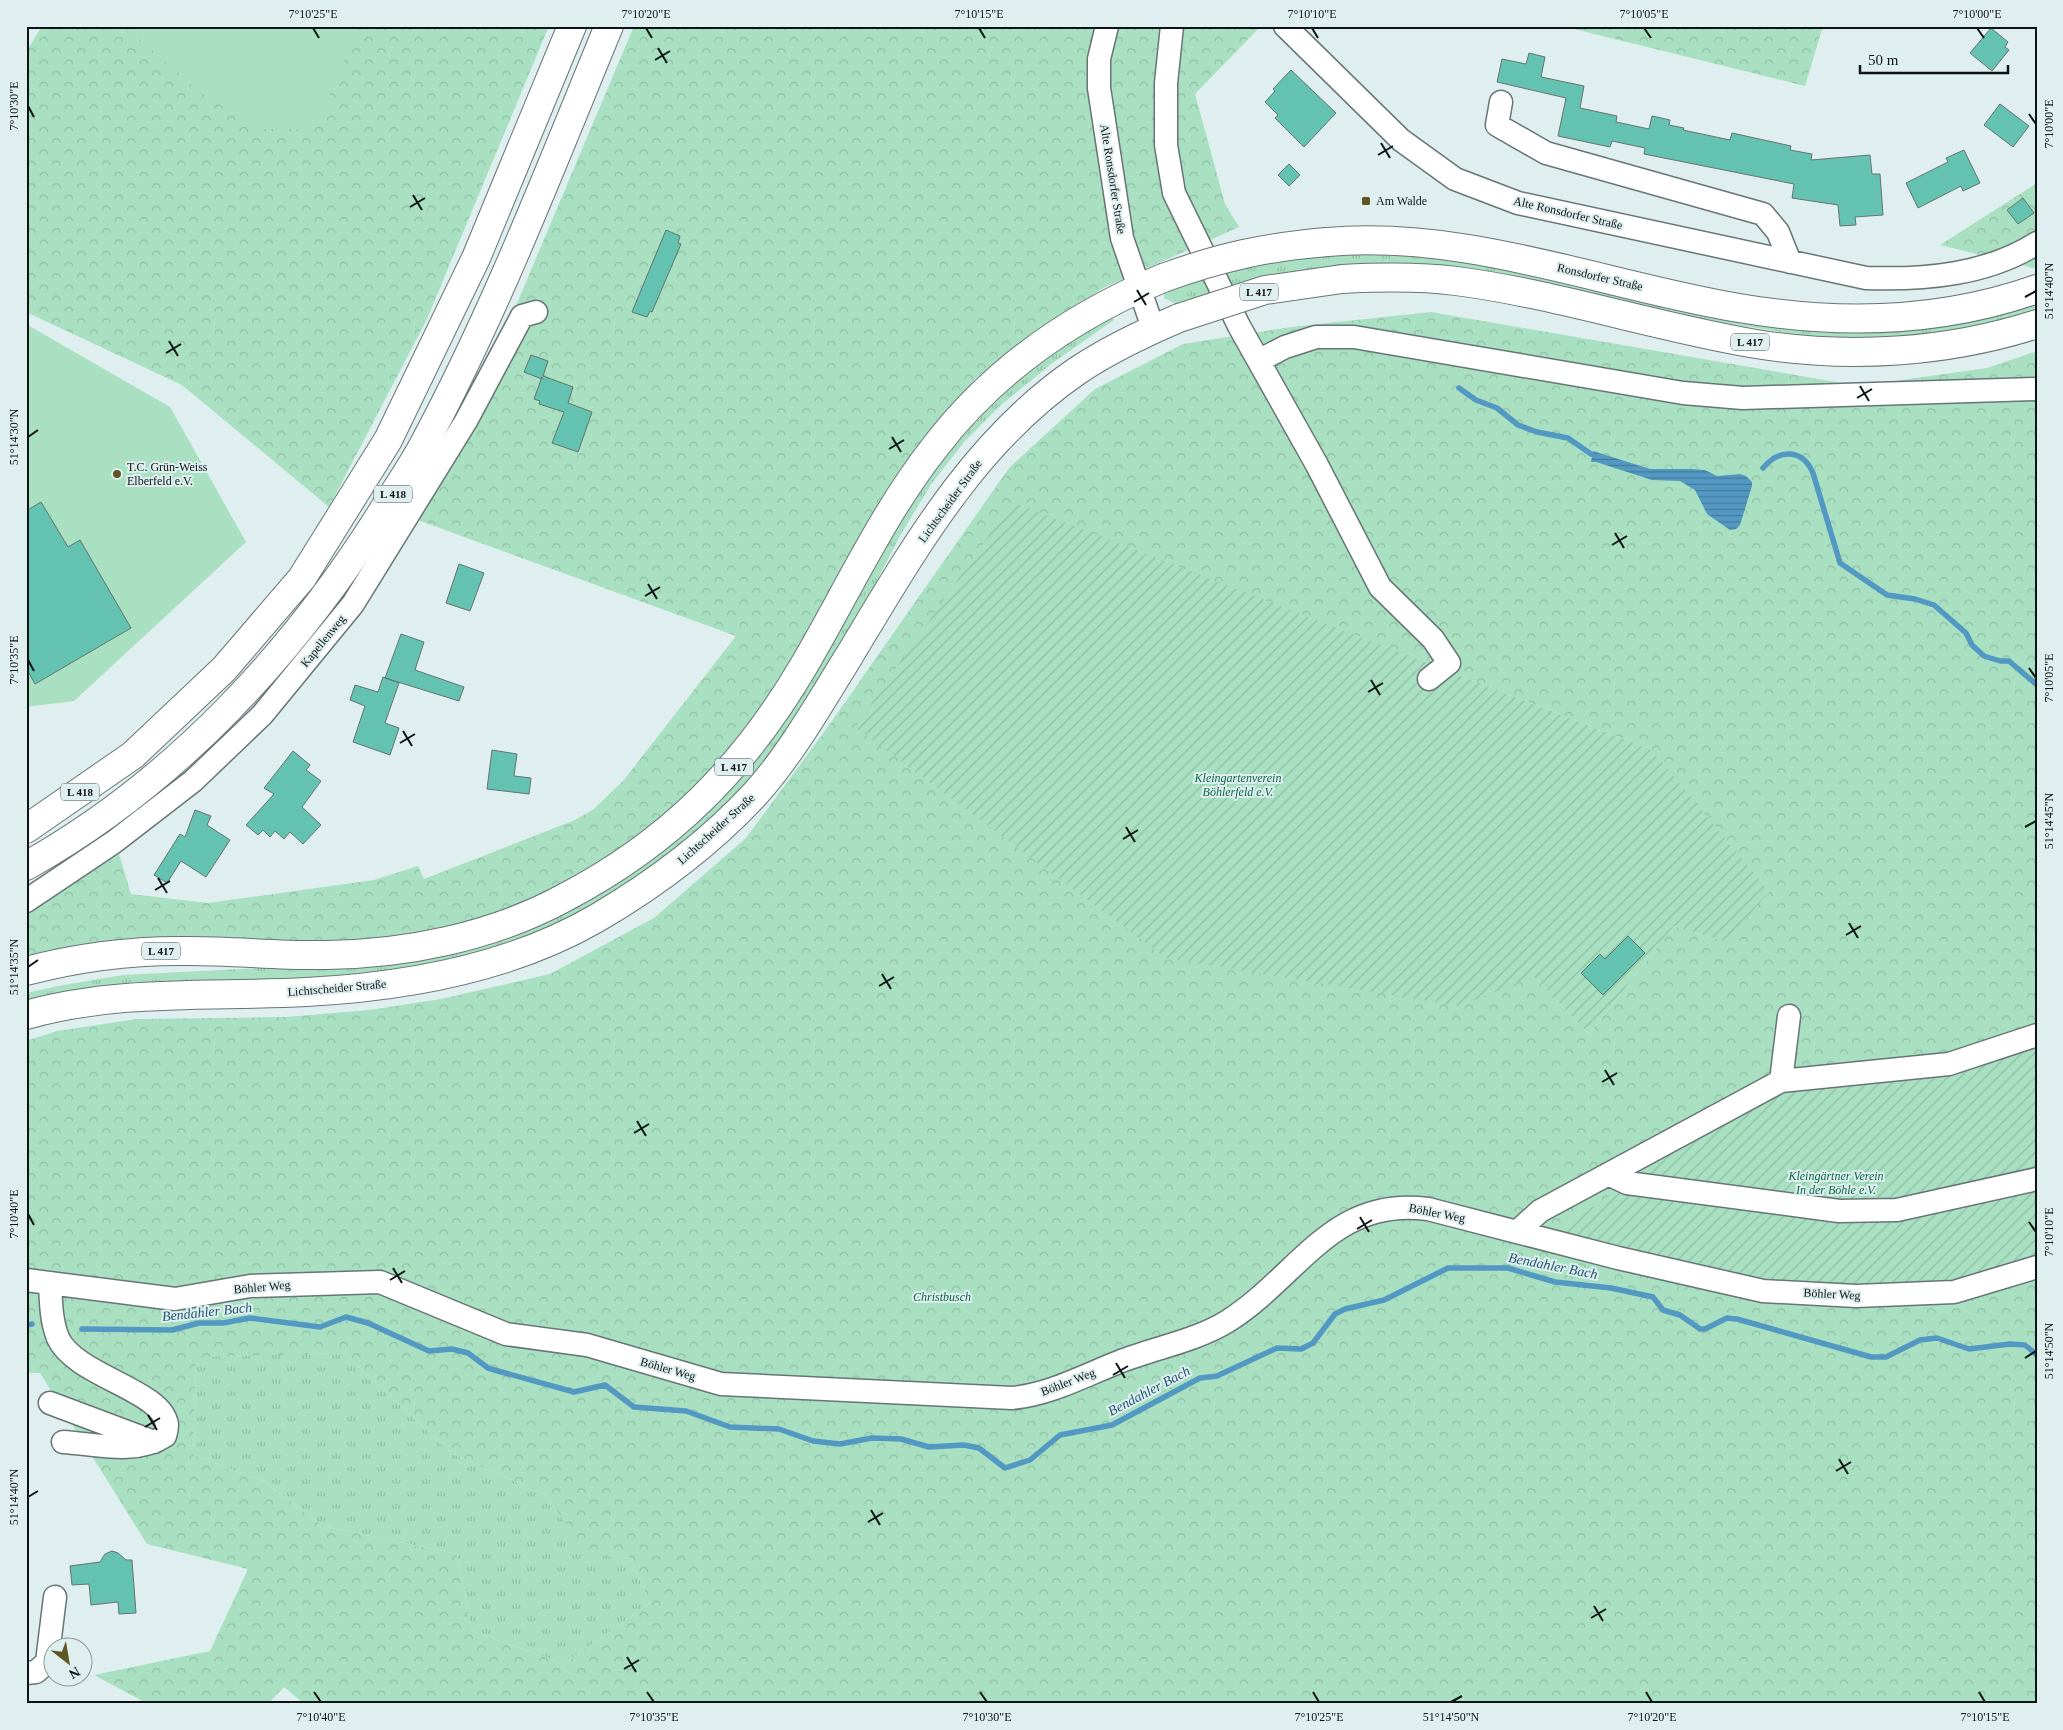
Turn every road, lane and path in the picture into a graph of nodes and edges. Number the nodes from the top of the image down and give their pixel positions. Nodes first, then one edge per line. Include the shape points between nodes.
1 (572, 26) edge
2 (609, 26) edge
3 (1107, 26) edge
4 (1172, 26) edge
5 (1285, 26) edge
6 (1501, 102) dead end
7 (2037, 243) edge
8 (1790, 262) junction
9 (1151, 283) junction
10 (2037, 289) edge
11 (536, 312) dead end
12 (2037, 324) edge
13 (1153, 328) junction
14 (1260, 360) junction
15 (2037, 389) edge
16 (1429, 679) dead end
17 (26, 828) edge
18 (26, 866) edge
19 (26, 901) edge
20 (26, 971) edge
21 (26, 1015) edge
22 (1789, 1016) dead end
23 (2037, 1035) edge
24 (1781, 1081) junction
25 (1608, 1174) junction
26 (2037, 1179) edge
27 (1518, 1231) junction
28 (2037, 1267) edge
29 (26, 1280) edge
30 (50, 1284) junction
31 (50, 1403) dead end
32 (63, 1442) dead end
33 (156, 1442) junction
34 (55, 1597) dead end
35 (26, 1672) edge

1 - 17 main road, L 418 via 476,258 388,440 302,578 224,669 134,755
2 - 18 main road, L 418 via 483,323 424,445 315,610 233,706 156,775 108,814
3 - 9 street, Alte Ronsdorfer Straße via 1099,59 1098,88 1122,238
4 - 14 street via 1166,83 1166,145 1174,193 1239,326
5 - 8 street, Alte Ronsdorfer Straße via 1401,140 1455,180 1518,203
6 - 8 street via 1497,126 1546,154 1764,214 1778,232
7 - 8 street, Alte Ronsdorfer Straße via 1988,265 1939,277 1866,278
9 - 10 main road, Ronsdorfer Straße / L 417, bridge via 1214,260 1250,252 1282,246 1376,240 1478,250 1737,308 1812,318 1850,320 1920,315 1977,306
9 - 13 street, Alte Ronsdorfer Straße
9 - 20 main road, L 417 via 1100,307 1042,344 994,382 966,410 908,482 807,660 760,733 691,812 654,843 608,873 560,901 496,927 396,950 327,955 186,950 144,952 87,958
11 - 19 street, Kapellenweg via 522,316 466,421 353,604 262,715 193,781 114,842
12 - 13 main road, Lichtscheider Straße / L 417, bridge via 1979,339 1922,348 1874,352 1814,350 1757,344 1695,332 1482,285 1409,278 1342,279 1265,290
13 - 21 main road, Lichtscheider Straße / L 417 via 1077,371 994,442 933,520 807,724 757,792 695,851 593,921 489,963 438,976 305,992 130,997 92,1001
14 - 15 street via 1285,347 1316,338 1354,337 1683,393 1743,398
14 - 16 street via 1380,587 1433,639 1449,663
22 - 24 street
23 - 24 street via 1949,1064
24 - 25 street
25 - 26 street via 1627,1183 1840,1211 1874,1212 1897,1210
25 - 27 street via 1540,1211
27 - 28 street, Böhler Weg via 1762,1291 1856,1296 1954,1292
27 - 30 street, Böhler Weg via 1407,1206 1359,1216 1340,1226 1268,1291 1228,1321 1059,1388 1012,1398 721,1384 587,1345 506,1334 380,1282 250,1286 176,1299
29 - 30 street, Böhler Weg
30 - 33 street via 58,1338 81,1363 145,1398 162,1412 167,1425 166,1436
31 - 33 street
32 - 33 street via 129,1447
34 - 35 street via 47,1662 36,1672

